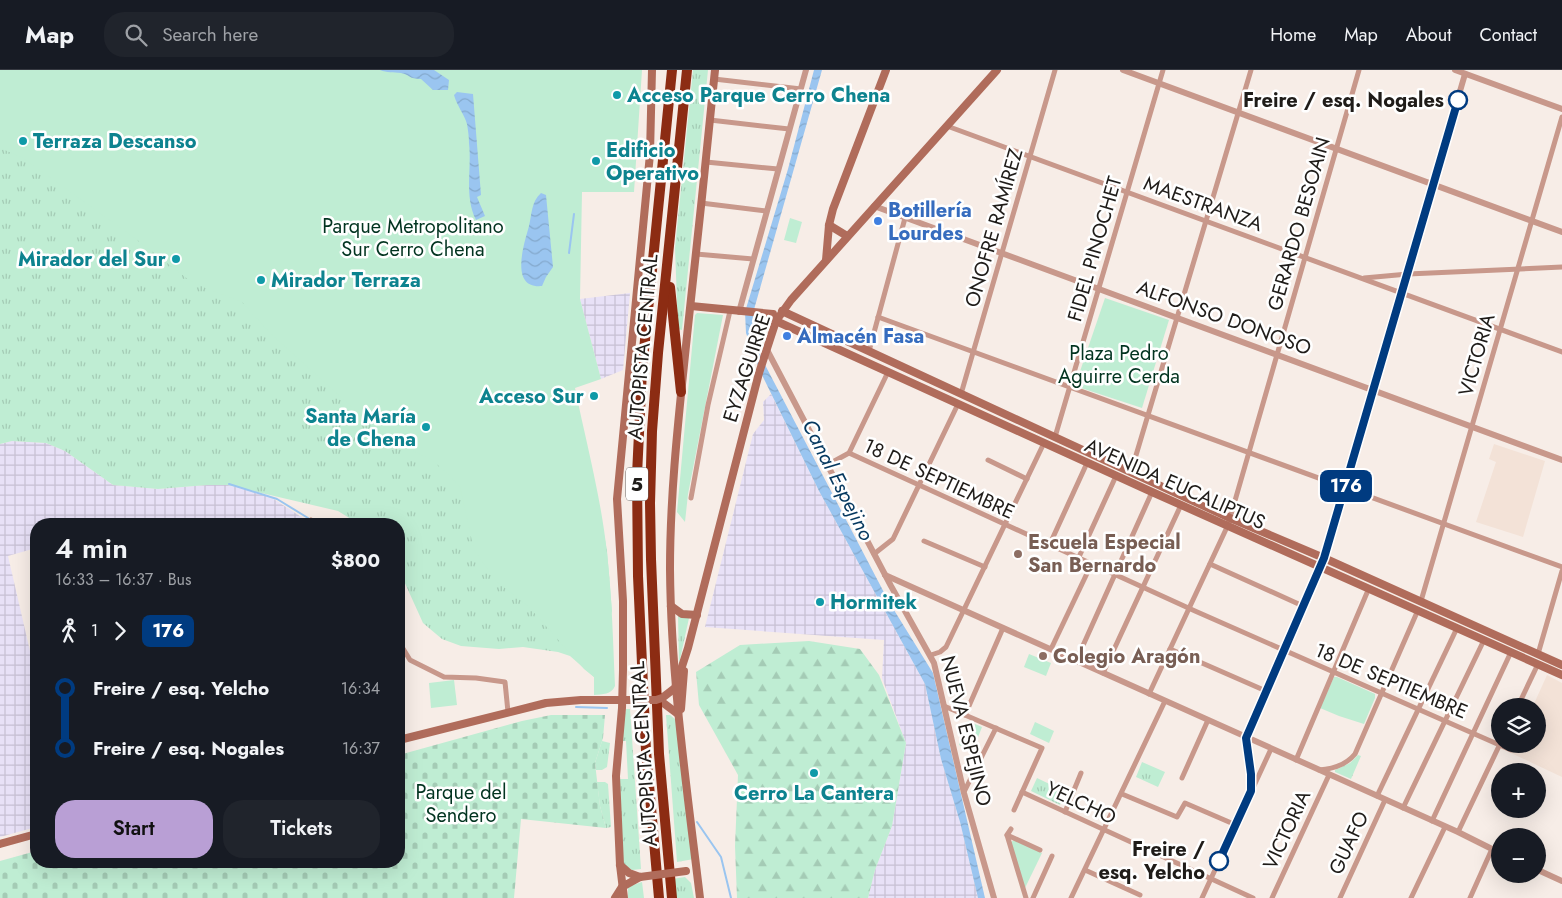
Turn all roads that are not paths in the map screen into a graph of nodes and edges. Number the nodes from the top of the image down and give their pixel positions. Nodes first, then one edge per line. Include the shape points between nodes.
1 (652, 70) edge
2 (672, 70) edge
3 (687, 70) edge
4 (715, 70) edge
5 (806, 70) edge
6 (886, 70) edge
7 (997, 70) edge
8 (1056, 70) edge
9 (1123, 70) edge
10 (1163, 70) edge
11 (1251, 70) edge
12 (1359, 70) edge
13 (1455, 70) edge
14 (1465, 74) junction
15 (714, 79) junction
16 (1159, 84) junction
17 (801, 89) junction
18 (1562, 109) edge
19 (1239, 113) junction
20 (1562, 116) edge
21 (710, 120) junction
22 (947, 126) junction
23 (789, 129) junction
24 (1336, 149) junction
25 (1030, 157) junction
26 (706, 162) junction
27 (778, 169) junction
28 (1434, 185) junction
29 (1128, 192) junction
30 (701, 203) junction
31 (874, 206) junction
32 (766, 211) junction
33 (905, 218) junction
34 (1207, 221) junction
35 (1532, 221) junction
36 (829, 225) junction
37 (1562, 232) edge
38 (848, 236) junction
39 (669, 252) junction
40 (696, 254) junction
41 (1002, 254) junction
42 (1305, 257) junction
43 (753, 259) junction
44 (826, 260) junction
45 (1562, 266) edge
46 (1518, 268) junction
47 (1408, 274) junction
48 (1362, 278) junction
49 (1099, 290) junction
50 (1402, 293) junction
51 (690, 306) junction
52 (730, 310) junction
53 (782, 311) junction
54 (741, 312) junction
55 (878, 317) junction
56 (773, 318) junction
57 (1178, 319) junction
58 (1500, 329) junction
59 (868, 351) junction
60 (973, 351) junction
61 (765, 352) junction
62 (1562, 352) edge
63 (1277, 355) junction
64 (888, 372) junction
65 (1070, 387) junction
66 (1374, 391) junction
67 (682, 392) junction
68 (961, 394) junction
69 (958, 404) junction
70 (1148, 416) junction
71 (1471, 427) junction
72 (1055, 437) junction
73 (1044, 443) junction
74 (849, 453) junction
75 (1249, 453) junction
76 (988, 460) dead end
77 (1562, 460) edge
78 (1087, 463) junction
79 (827, 465) junction
80 (1131, 472) junction
81 (1116, 476) junction
82 (1027, 479) junction
83 (919, 486) junction
84 (1345, 488) junction
85 (1152, 492) junction
86 (690, 498) dead end
87 (1181, 505) junction
88 (1229, 521) junction
89 (1443, 524) junction
90 (1005, 526) junction
91 (924, 541) dead end
92 (1049, 546) junction
93 (874, 554) junction
94 (1078, 558) junction
95 (1324, 558) junction
96 (1210, 564) junction
97 (1091, 565) junction
98 (1320, 566) junction
99 (985, 567) junction
100 (1562, 567) edge
101 (1562, 571) edge
102 (885, 575) junction
103 (1114, 575) junction
104 (897, 580) junction
105 (1142, 588) junction
106 (1369, 588) junction
107 (899, 598) junction
108 (1421, 601) junction
109 (671, 606) junction
110 (1303, 606) junction
111 (1189, 608) junction
112 (964, 610) junction
113 (1418, 610) junction
114 (1446, 612) junction
115 (697, 615) junction
116 (1442, 621) junction
117 (1003, 628) junction
118 (1457, 628) junction
119 (1484, 640) junction
120 (688, 648) junction
121 (1170, 649) junction
122 (1050, 650) junction
123 (1283, 651) junction
124 (405, 652) edge
125 (1511, 652) junction
126 (1538, 654) junction
127 (931, 655) junction
128 (1076, 661) junction
129 (1538, 664) junction
130 (1562, 665) edge
131 (1334, 672) junction
132 (1103, 673) junction
133 (1562, 675) edge
134 (675, 688) junction
135 (1266, 691) junction
136 (1381, 693) junction
137 (1149, 694) junction
138 (1522, 698) edge
139 (607, 700) junction
140 (626, 700) junction
141 (660, 700) junction
142 (1165, 701) junction
143 (944, 706) junction
144 (1419, 708) junction
145 (508, 712) junction
146 (621, 714) junction
147 (678, 714) junction
148 (965, 715) junction
149 (1208, 720) junction
150 (1445, 720) junction
151 (996, 728) junction
152 (1473, 733) junction
153 (681, 736) junction
154 (405, 738) edge
155 (1246, 738) junction
156 (1491, 740) edge
157 (1271, 749) junction
158 (1496, 753) edge
159 (1296, 760) junction
160 (1314, 768) junction
161 (1081, 773) dead end
162 (1329, 774) junction
163 (1182, 778) dead end
164 (1251, 791) junction
165 (1022, 792) junction
166 (964, 793) junction
167 (1122, 794) junction
168 (1377, 796) junction
169 (1385, 800) junction
170 (1403, 808) junction
171 (1014, 810) dead end
172 (1065, 812) junction
173 (1432, 821) junction
174 (1236, 825) junction
175 (1445, 826) junction
176 (1011, 829) dead end
177 (1104, 830) junction
178 (1458, 832) junction
179 (1007, 835) junction
180 (30, 836) edge
181 (0, 844) edge
182 (1491, 848) edge
183 (1040, 850) dead end
184 (1491, 851) edge
185 (1052, 856) dead end
186 (620, 865) junction
187 (697, 869) junction
188 (1085, 870) junction
189 (1546, 874) edge
190 (635, 877) junction
191 (1211, 879) junction
192 (1562, 881) edge
193 (622, 888) junction
194 (1140, 895) dead end
195 (615, 898) edge
196 (624, 898) edge
197 (659, 898) edge
198 (672, 898) edge
199 (700, 898) edge
200 (994, 898) edge
201 (1026, 898) edge
202 (1033, 898) edge
203 (1071, 898) edge
204 (1202, 898) edge
205 (1253, 898) edge
206 (1272, 898) edge
207 (1340, 898) edge
208 (1412, 898) edge
209 (1470, 898) edge

1 - 140 main road via 649,162 617,499
2 - 197 highway, AUTOPISTA CENTRAL / 5 via 642,370 637,475 646,751
3 - 39 highway, AUTOPISTA CENTRAL / 5
4 - 15 main road
5 - 17 street
6 - 36 main road
7 - 22 main road, EYZAGUIRRE
8 - 25 street, ONOFRE RAMÍREZ
9 - 16 street
10 - 16 street, FIDEL PINOCHET
11 - 19 street
12 - 24 street, GERARDO BESOAIN
13 - 14 street
14 - 18 street
14 - 28 street
15 - 17 street
15 - 21 main road
16 - 19 street
16 - 29 street, FIDEL PINOCHET
17 - 23 street
19 - 24 street
19 - 34 street
20 - 35 street, VICTORIA
21 - 23 street
21 - 26 main road
22 - 25 street, MAESTRANZA
22 - 31 main road, EYZAGUIRRE
23 - 27 street
24 - 28 street
24 - 42 street, GERARDO BESOAIN
25 - 29 street, MAESTRANZA
25 - 41 street, ONOFRE RAMÍREZ
26 - 27 street
26 - 30 main road
27 - 32 street
28 - 35 street
28 - 47 street
29 - 34 street, MAESTRANZA
29 - 49 street, FIDEL PINOCHET
30 - 32 street
30 - 40 main road
31 - 33 street, ALFONSO DONOSO
31 - 38 main road, EYZAGUIRRE
32 - 43 street
33 - 41 street, ALFONSO DONOSO
33 - 55 street
34 - 42 street, MAESTRANZA
34 - 57 street
35 - 37 street
35 - 46 street, VICTORIA
36 - 38 main road
36 - 44 main road
38 - 44 main road, EYZAGUIRRE
39 - 67 highway via 670,298
39 - 198 highway, AUTOPISTA CENTRAL / 5 via 655,392 650,531 659,754
40 - 43 street
40 - 51 main road
41 - 49 street, ALFONSO DONOSO
41 - 60 street, ONOFRE RAMÍREZ
42 - 48 street, MAESTRANZA
42 - 63 street, GERARDO BESOAIN
43 - 54 street
44 - 53 main road, EYZAGUIRRE
45 - 46 street
46 - 47 street
46 - 58 street, VICTORIA
47 - 48 street
47 - 50 street
48 - 50 street, MAESTRANZA
49 - 57 street, ALFONSO DONOSO
49 - 65 street, FIDEL PINOCHET
50 - 58 street, MAESTRANZA
50 - 66 street
51 - 52 main road
51 - 67 main road
52 - 54 main road
52 - 86 street
53 - 56 main road
53 - 59 main road, AVENIDA EUCALIPTUS
54 - 56 main road
55 - 59 street
55 - 60 street
56 - 61 main road, EYZAGUIRRE
56 - 64 main road, AVENIDA EUCALIPTUS
57 - 63 street, ALFONSO DONOSO
57 - 70 street
58 - 62 street, MAESTRANZA
58 - 71 street, VICTORIA
59 - 68 main road, AVENIDA EUCALIPTUS
60 - 65 street
60 - 68 street, ONOFRE RAMÍREZ
61 - 79 street, NUEVA ESPEJINO
61 - 115 main road, EYZAGUIRRE
63 - 66 street, ALFONSO DONOSO
63 - 75 street, GERARDO BESOAIN
64 - 69 main road, AVENIDA EUCALIPTUS
64 - 74 street
65 - 70 street
65 - 72 street, FIDEL PINOCHET
66 - 71 street, ALFONSO DONOSO
66 - 84 street
67 - 109 main road via 672,507
68 - 72 main road, AVENIDA EUCALIPTUS
69 - 73 main road, AVENIDA EUCALIPTUS
69 - 83 street
70 - 75 street
70 - 80 street
71 - 77 street, ALFONSO DONOSO
71 - 89 street, VICTORIA
72 - 80 main road, AVENIDA EUCALIPTUS
73 - 78 main road, AVENIDA EUCALIPTUS
73 - 82 street
74 - 79 street
74 - 83 street, 18 DE SEPTIEMBRE
75 - 84 street
75 - 88 street, GERARDO BESOAIN
76 - 82 street
78 - 81 main road, AVENIDA EUCALIPTUS
78 - 92 street
79 - 93 street, NUEVA ESPEJINO
80 - 88 main road, AVENIDA EUCALIPTUS
81 - 85 main road, AVENIDA EUCALIPTUS
81 - 94 street
82 - 90 street
83 - 90 street, 18 DE SEPTIEMBRE
83 - 93 street via 893,539
84 - 89 street
84 - 95 street
85 - 87 main road, AVENIDA EUCALIPTUS
85 - 103 street
87 - 88 main road, AVENIDA EUCALIPTUS
87 - 105 street
88 - 95 main road, AVENIDA EUCALIPTUS
88 - 96 street, GERARDO BESOAIN
88 - 98 main road, AVENIDA EUCALIPTUS
89 - 100 street
89 - 108 street, VICTORIA
90 - 92 street, 18 DE SEPTIEMBRE
90 - 99 street
91 - 99 street
92 - 94 street, 18 DE SEPTIEMBRE
93 - 102 street, NUEVA ESPEJINO
94 - 97 street, 18 DE SEPTIEMBRE
95 - 98 street
95 - 108 main road, AVENIDA EUCALIPTUS
96 - 110 street
96 - 111 street, GERARDO BESOAIN
97 - 103 street, 18 DE SEPTIEMBRE
97 - 122 street
98 - 106 main road, AVENIDA EUCALIPTUS
98 - 110 street
99 - 112 street
101 - 126 street
102 - 104 street
102 - 107 street, NUEVA ESPEJINO
103 - 105 street, 18 DE SEPTIEMBRE
103 - 128 street
104 - 107 street
104 - 112 street
105 - 111 street, 18 DE SEPTIEMBRE
105 - 132 street
106 - 113 main road, AVENIDA EUCALIPTUS
106 - 131 street
107 - 127 street, NUEVA ESPEJINO
108 - 114 main road, AVENIDA EUCALIPTUS
109 - 115 main road via 682,614
109 - 134 main road
110 - 123 street
111 - 121 street, GERARDO BESOAIN
111 - 123 street, 18 DE SEPTIEMBRE
112 - 117 street
112 - 127 street via 946,647
113 - 116 main road, AVENIDA EUCALIPTUS
113 - 136 street, VICTORIA
114 - 116 main road
114 - 126 main road, AVENIDA EUCALIPTUS
115 - 120 main road, EYZAGUIRRE
116 - 118 main road, AVENIDA EUCALIPTUS
117 - 122 street
117 - 148 street
118 - 119 main road, AVENIDA EUCALIPTUS
118 - 144 street
119 - 125 main road, AVENIDA EUCALIPTUS
119 - 150 street
120 - 134 main road, EYZAGUIRRE
120 - 153 main road via 682,691
121 - 135 street
121 - 137 street, GERARDO BESOAIN
122 - 128 street
123 - 131 street, 18 DE SEPTIEMBRE
123 - 135 street
124 - 145 street via 410,660 444,677 505,682
125 - 129 main road, AVENIDA EUCALIPTUS
125 - 152 street
126 - 130 main road, AVENIDA EUCALIPTUS
127 - 143 street, NUEVA ESPEJINO
128 - 132 street
129 - 133 main road, AVENIDA EUCALIPTUS
129 - 138 street
131 - 136 street, 18 DE SEPTIEMBRE
131 - 159 street
132 - 137 street
134 - 141 main road
134 - 147 main road
135 - 155 street
136 - 144 street, 18 DE SEPTIEMBRE
136 - 160 street, VICTORIA via 1352,757 1332,768
137 - 142 street
139 - 140 main road
139 - 145 main road via 546,703
139 - 146 main road
140 - 141 main road, bridge
140 - 146 main road
141 - 147 main road
142 - 149 street
142 - 167 street
143 - 148 street
143 - 166 street, NUEVA ESPEJINO
144 - 150 street, 18 DE SEPTIEMBRE
144 - 168 street
145 - 154 main road
146 - 186 main road via 616,776
147 - 153 main road
148 - 151 street
149 - 155 street
149 - 163 street
150 - 152 street, 18 DE SEPTIEMBRE
150 - 170 street
151 - 165 street, YELCHO via 1042,748
151 - 166 street
152 - 156 street, 18 DE SEPTIEMBRE
152 - 173 street
153 - 187 main road
155 - 157 street
155 - 164 street
157 - 159 street
157 - 164 street
158 - 178 street
159 - 160 street
160 - 162 street
161 - 172 street
162 - 168 street
162 - 206 street, VICTORIA
164 - 174 street
165 - 171 street
165 - 172 street, YELCHO
166 - 200 street, NUEVA ESPEJINO
167 - 174 street via 1177,818 1185,803
167 - 177 street
168 - 169 street
169 - 170 street
169 - 207 street, GUAFO
170 - 173 street
172 - 177 street, YELCHO
173 - 175 street
174 - 191 street
175 - 178 street
175 - 208 street
176 - 179 street
177 - 188 street
177 - 191 street, YELCHO
178 - 182 street
179 - 183 street
179 - 201 street
180 - 181 main road
184 - 209 street
185 - 202 street
186 - 190 main road
186 - 193 main road
187 - 190 main road, bridge
187 - 199 main road
188 - 194 street
188 - 203 street
189 - 192 street
190 - 193 main road
191 - 204 street
191 - 205 street, YELCHO
193 - 195 main road
193 - 196 main road

